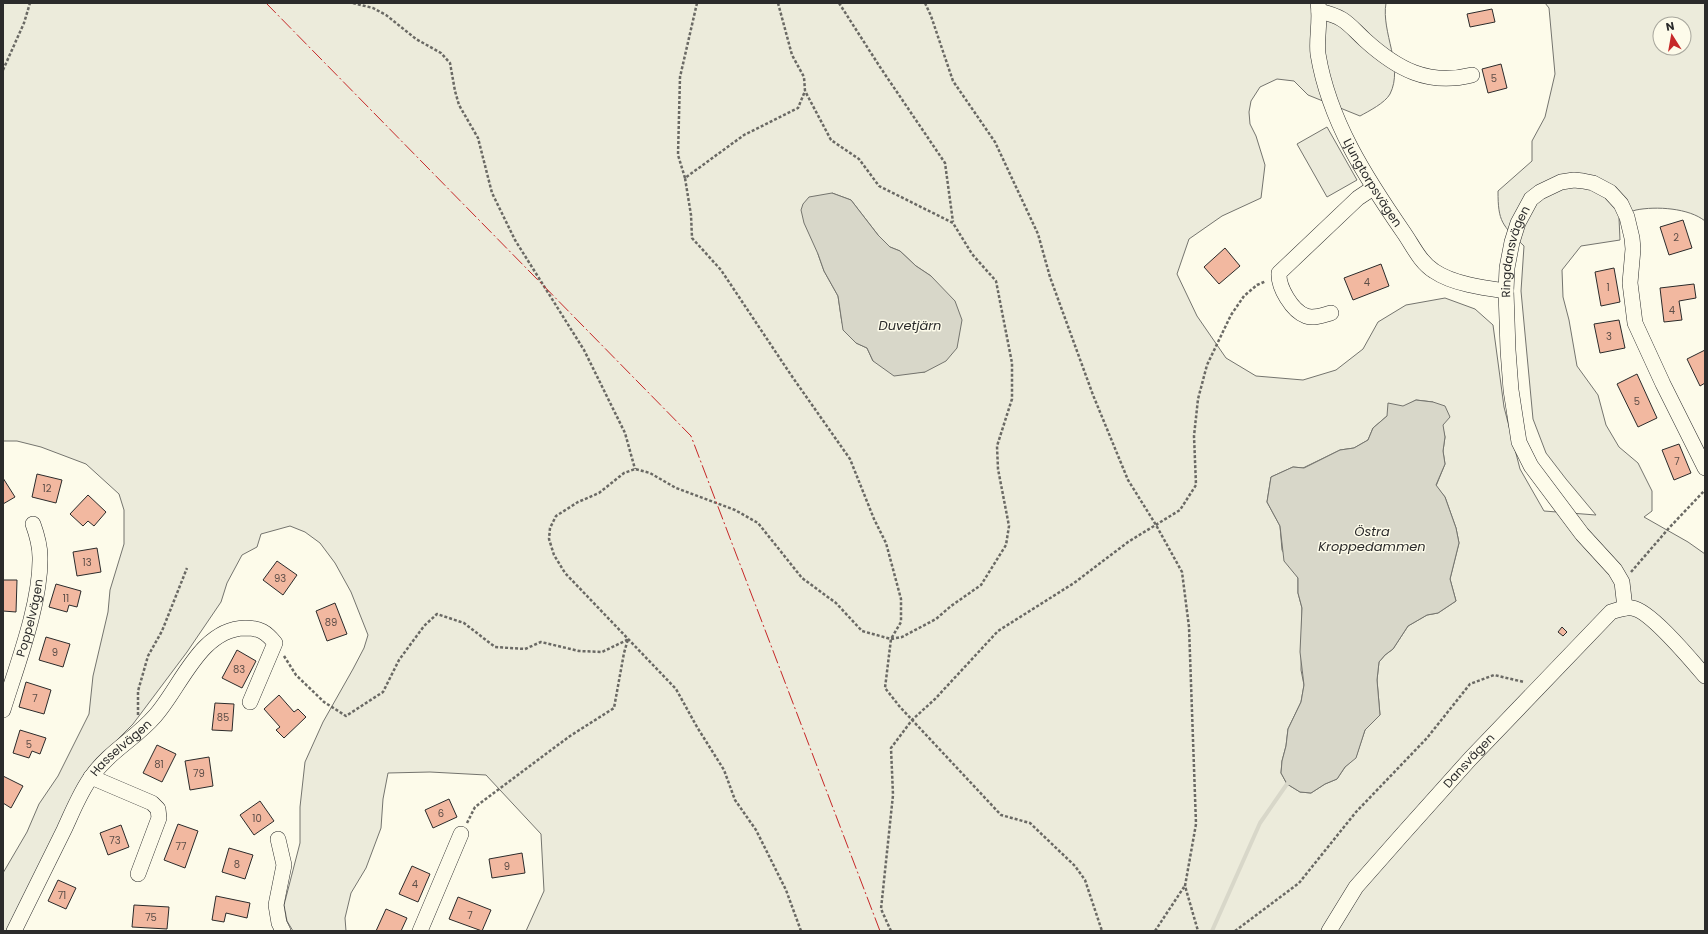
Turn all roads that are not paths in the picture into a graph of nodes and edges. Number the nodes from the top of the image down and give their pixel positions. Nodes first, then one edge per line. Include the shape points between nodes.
1 (1319, 7) edge
2 (1472, 75) dead end
3 (1373, 188) junction
4 (1506, 291) junction
5 (1331, 313) dead end
6 (1705, 468) edge
7 (33, 524) dead end
8 (1625, 608) junction
9 (1705, 676) edge
10 (250, 702) dead end
11 (3, 710) edge
12 (91, 777) junction
13 (461, 834) road end
14 (278, 839) dead end
15 (138, 874) dead end
16 (14, 931) edge
17 (283, 931) edge
18 (420, 931) edge
19 (1329, 931) edge

1 - 2 street, Ljungtorpsvägen via 1344,20 1378,51 1414,73 1446,80
1 - 3 street, Ljungtorpsvägen via 1318,52 1325,86 1352,151
3 - 4 street, Ljungtorpsvägen via 1422,260 1433,271 1476,286
3 - 5 street via 1358,198 1279,273 1284,294 1298,311 1311,317
4 - 6 street, Ringdansvägen via 1512,242 1518,223 1531,199 1553,185 1574,180 1593,183 1610,192 1621,204 1632,238 1630,283 1635,322 1656,371
4 - 8 street, Ringdansvägen via 1510,382 1519,442 1531,466 1582,534 1615,570 1622,582
7 - 11 street, Poppelvägen via 39,541 40,578
8 - 9 street via 1638,609 1650,617
8 - 19 street, Dansvägen via 1611,612 1601,621 1470,759 1356,887
10 - 12 street, Hasselvägen via 276,643 261,629 241,628 224,633 210,643 194,660 156,716 112,754
12 - 15 street via 152,803 158,809 159,818
12 - 16 street, Hasselvägen
13 - 18 street
14 - 17 street via 284,865 276,905

